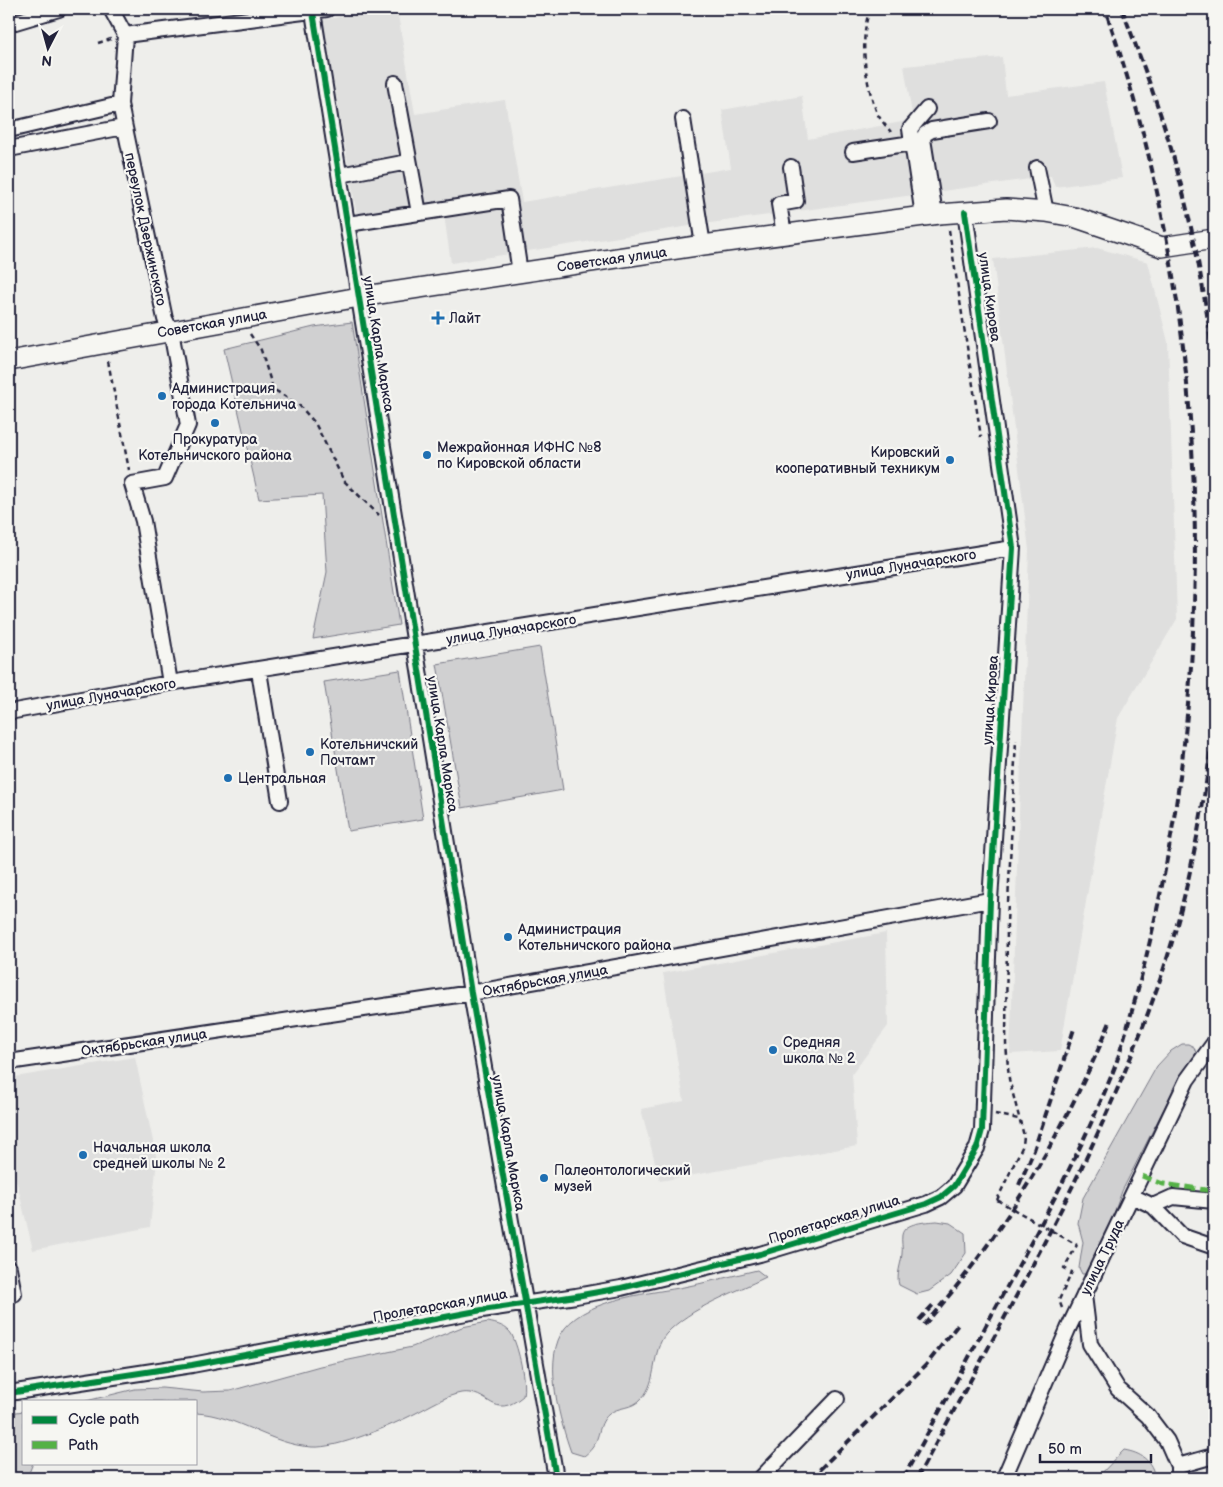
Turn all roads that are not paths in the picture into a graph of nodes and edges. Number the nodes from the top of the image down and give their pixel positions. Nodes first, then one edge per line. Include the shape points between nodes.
1 (59, 9) edge
2 (111, 9) edge
3 (327, 9) edge
4 (313, 12) junction
5 (9, 24) edge
6 (125, 35) junction
7 (395, 83) dead end
8 (120, 104) junction
9 (927, 110) dead end
10 (682, 119) dead end
11 (989, 121) dead end
12 (124, 127) junction
13 (9, 130) edge
14 (906, 144) junction
15 (9, 149) edge
16 (853, 152) dead end
17 (408, 162) junction
18 (791, 167) dead end
19 (1037, 168) dead end
20 (340, 175) junction
21 (965, 212) junction
22 (1046, 212) junction
23 (419, 213) junction
24 (929, 215) junction
25 (348, 224) junction
26 (784, 234) junction
27 (1214, 239) edge
28 (703, 245) junction
29 (520, 272) junction
30 (360, 297) junction
31 (171, 331) junction
32 (9, 361) edge
33 (1013, 548) junction
34 (415, 644) junction
35 (258, 671) junction
36 (170, 683) junction
37 (9, 712) edge
38 (280, 802) dead end
39 (990, 900) junction
40 (471, 993) junction
41 (1214, 1043) edge
42 (9, 1062) edge
43 (954, 1186) joint
44 (1132, 1196) junction
45 (1214, 1201) edge
46 (1153, 1206) junction
47 (1214, 1247) edge
48 (9, 1268) edge
49 (1084, 1294) junction
50 (9, 1295) edge
51 (525, 1303) junction
52 (9, 1393) edge
53 (837, 1399) dead end
54 (1214, 1458) edge
55 (1178, 1472) edge
56 (556, 1478) edge
57 (762, 1478) edge
58 (1004, 1478) edge

1 - 5 street
2 - 6 street
3 - 4 street
4 - 6 street
4 - 20 street, улица Карла Маркса
6 - 8 street, переулок Дзержинского
7 - 17 street
8 - 12 street, переулок Дзержинского
8 - 13 street
9 - 14 street via 910,129
10 - 28 street
11 - 24 street via 932,130 925,134
12 - 15 street
12 - 31 street, переулок Дзержинского via 165,319
14 - 16 street
14 - 24 street
17 - 20 street
17 - 23 street
18 - 26 street via 796,201 779,204
19 - 22 street
20 - 25 street, улица Карла Маркса
21 - 22 main road, Советская улица via 1006,209
21 - 24 main road, Советская улица
21 - 33 street, улица Кирова
22 - 27 main road, Советская улица via 1074,217 1162,247
23 - 25 street
23 - 29 street via 509,199
24 - 26 main road, Советская улица
25 - 30 street, улица Карла Маркса
26 - 28 main road, Советская улица
28 - 29 main road, Советская улица
29 - 30 main road, Советская улица
30 - 31 main road, Советская улица
30 - 34 street, улица Карла Маркса
31 - 32 main road, Советская улица
31 - 36 street, переулок Дзержинского via 188,426 165,478 132,484 143,521
33 - 34 street, улица Луначарского
33 - 39 street, улица Кирова
34 - 35 street, улица Луначарского
34 - 40 street, улица Карла Маркса
35 - 36 street, улица Луначарского
35 - 38 street
36 - 37 street, улица Луначарского
39 - 40 street, Октябрьская улица
39 - 43 street, улица Кирова via 984,1111 977,1148
40 - 42 street, Октябрьская улица
40 - 51 street, улица Карла Маркса
41 - 44 street, улица Труда via 1187,1080
43 - 51 street, Пролетарская улица via 926,1204 752,1256 621,1288
44 - 46 street
44 - 49 street, улица Труда
45 - 46 street via 1173,1197
46 - 47 street via 1182,1236
48 - 50 street via 14,1294
49 - 55 street via 1090,1344 1118,1389 1148,1416 1167,1441
49 - 58 street, улица Труда
51 - 52 street, Пролетарская улица via 192,1365
51 - 56 street, улица Карла Маркса
53 - 57 street
54 - 55 street

